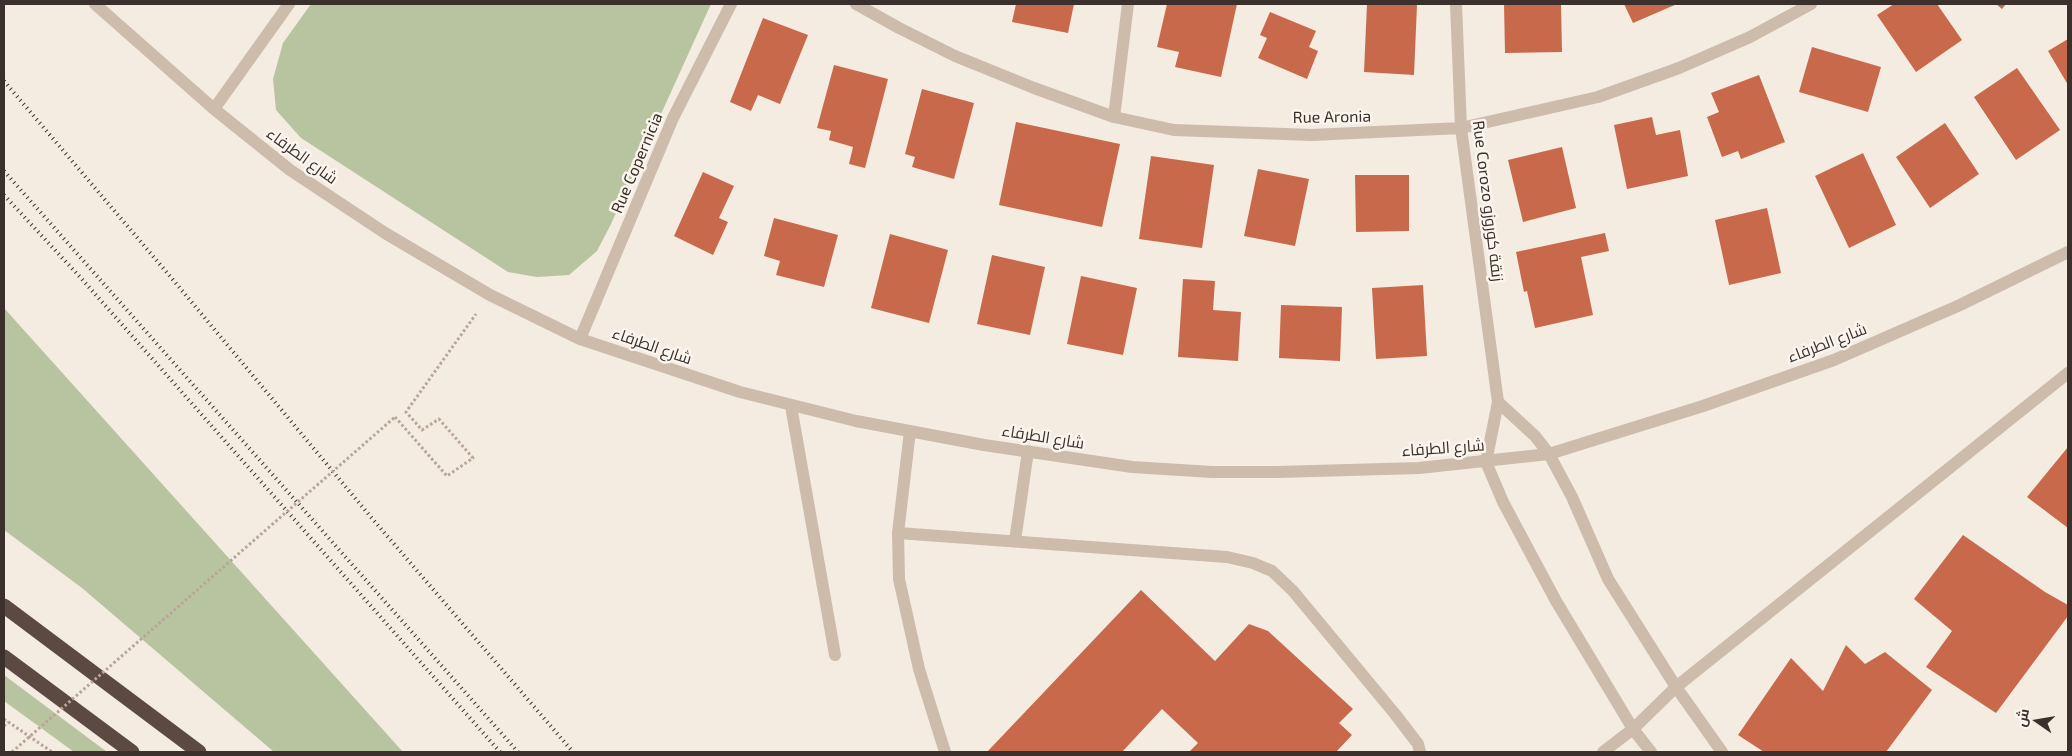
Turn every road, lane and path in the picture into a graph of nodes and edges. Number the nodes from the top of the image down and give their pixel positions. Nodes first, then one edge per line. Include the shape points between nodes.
1 (95, 4) edge
2 (289, 4) edge
3 (732, 4) edge
4 (856, 4) edge
5 (1128, 4) edge
6 (1456, 4) edge
7 (1811, 4) edge
8 (214, 109) junction
9 (1114, 117) junction
10 (1461, 128) junction
11 (2068, 252) edge
12 (490, 295) junction
13 (580, 338) junction
14 (2068, 373) edge
15 (1498, 402) junction
16 (791, 406) junction
17 (910, 431) junction
18 (1028, 451) junction
19 (1549, 454) junction
20 (1486, 462) junction
21 (898, 533) junction
22 (1015, 541) junction
23 (4, 606) edge
24 (835, 655) dead end
25 (4, 657) edge
26 (1676, 687) junction
27 (4, 718) edge
28 (8, 722) junction
29 (4, 726) edge
30 (1633, 729) junction
31 (12, 752) edge
32 (52, 752) edge
33 (132, 752) edge
34 (199, 752) edge
35 (944, 752) edge
36 (1420, 752) edge
37 (1603, 752) edge
38 (1651, 752) edge
39 (1722, 752) edge

1 - 8 street, شارع الطرفاء
2 - 8 street
3 - 13 street, Rue Copernicia via 673,118
4 - 9 street, Rue Aronia via 955,56
5 - 9 street
6 - 10 street, Rue Corozo زنقة كوروزو
7 - 10 street, Rue Aronia via 1750,37 1652,78 1598,97
8 - 12 street, شارع الطرفاء via 290,170 385,233
9 - 10 street, Rue Aronia via 1174,130 1236,133 1312,135
10 - 15 street, Rue Corozo زنقة كوروزو
11 - 19 street, شارع الطرفاء via 1960,305 1834,360
12 - 13 street, شارع الطرفاء
12 - 31 path, bridge via 406,412 422,430 440,419 473,458 447,476 395,416
13 - 16 street, شارع الطرفاء
14 - 26 street
15 - 19 street via 1530,431
15 - 20 street, Rue Corozo زنقة كوروزو
16 - 17 street, شارع الطرفاء
16 - 24 street
17 - 18 street, شارع الطرفاء
17 - 21 street
18 - 20 street, شارع الطرفاء via 1132,467 1212,472 1420,468
18 - 22 street
19 - 20 street, شارع الطرفاء
19 - 26 street via 1608,579
20 - 30 street via 1531,556
21 - 22 street
21 - 35 street via 899,579 919,669
22 - 36 street via 1227,557 1253,562 1272,571 1293,591 1396,714 1418,744
23 - 34 highway
25 - 33 highway
26 - 30 street
26 - 39 street
27 - 28 path
28 - 29 path
28 - 32 path
30 - 37 street
30 - 38 street

